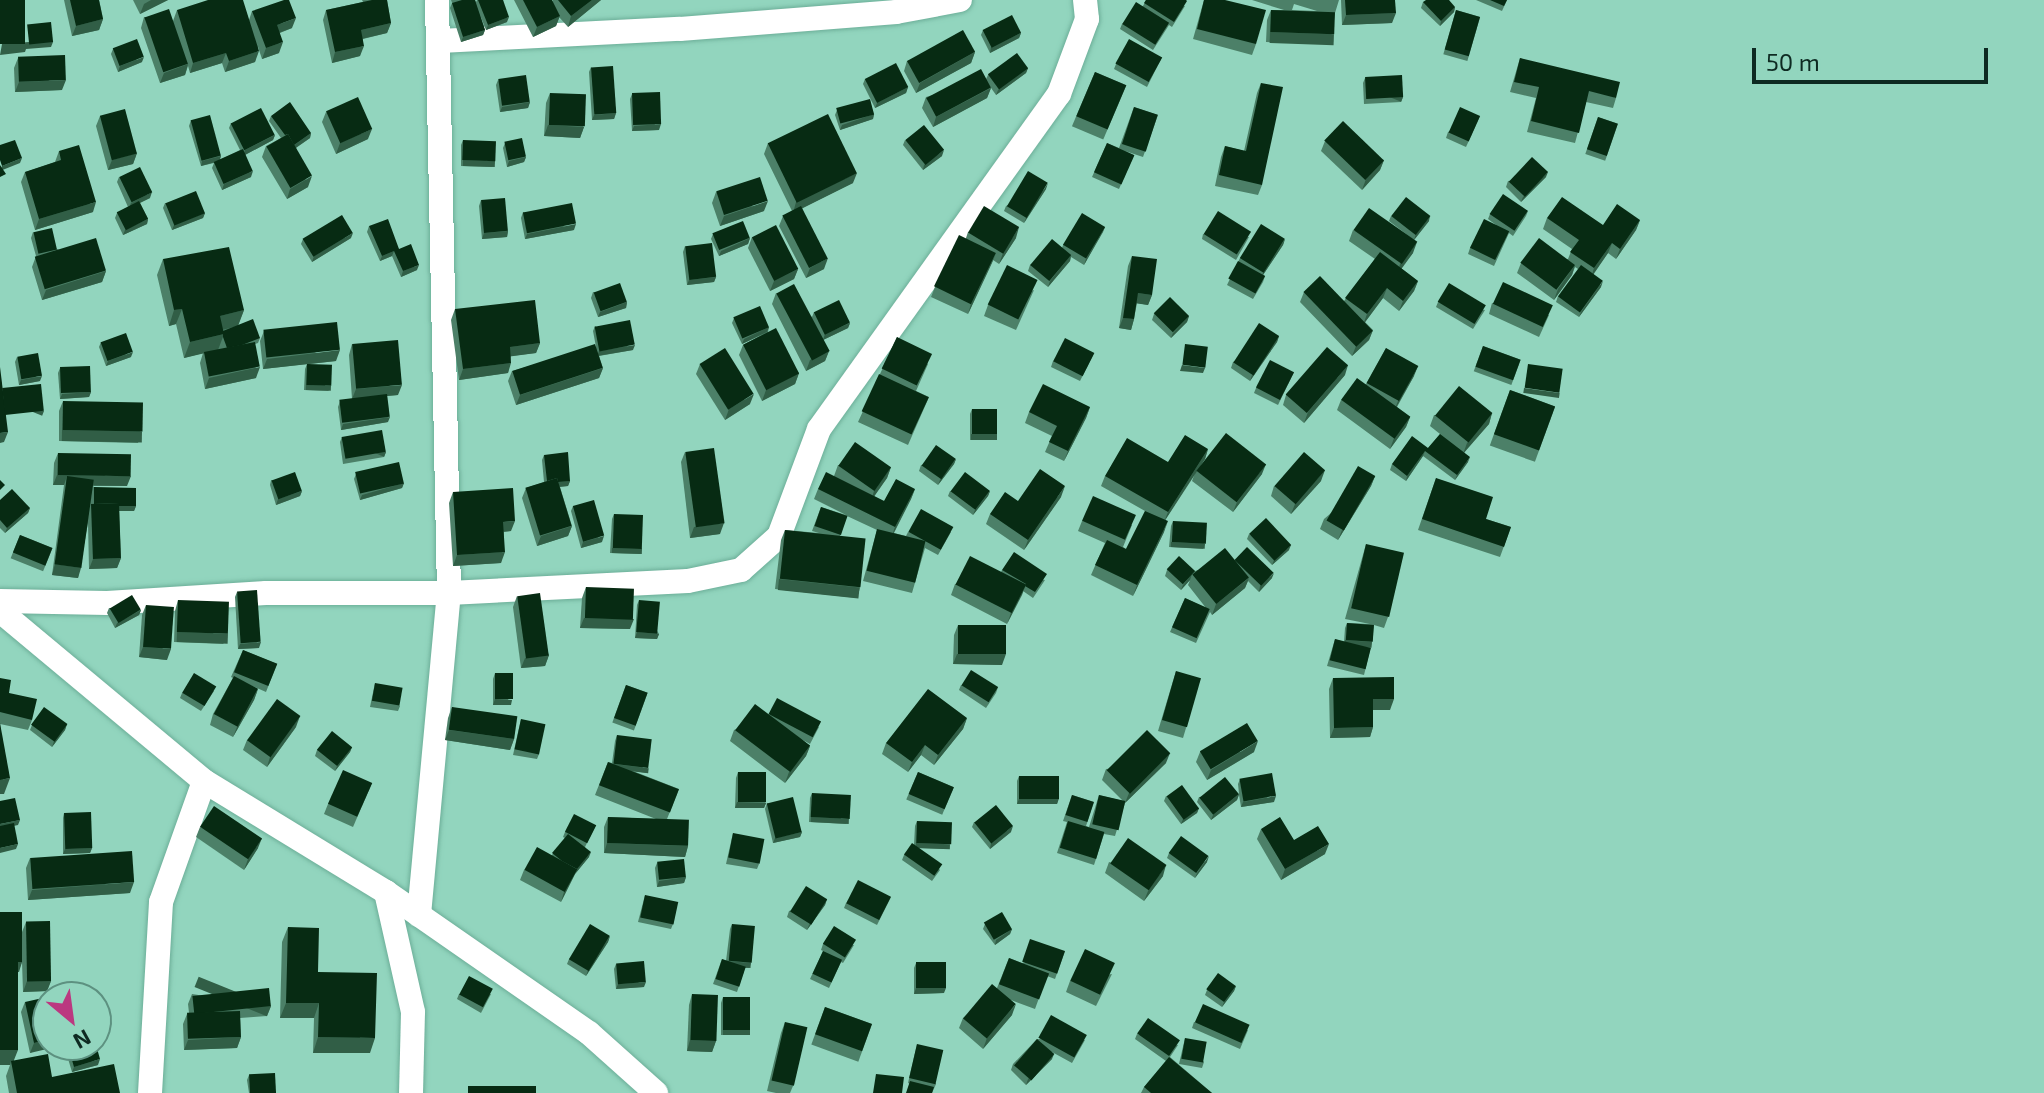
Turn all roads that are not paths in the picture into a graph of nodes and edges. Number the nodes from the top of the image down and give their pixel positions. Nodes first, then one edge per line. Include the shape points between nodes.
1 (437, 0) edge
2 (960, 0) edge
3 (1085, 0) edge
4 (440, 41) junction
5 (449, 593) junction
6 (0, 601) edge
7 (0, 611) edge
8 (204, 781) junction
9 (386, 892) junction
10 (419, 915) junction
11 (150, 1093) edge
12 (411, 1093) edge
13 (656, 1093) edge

1 - 4 street
2 - 4 street via 896,12
3 - 5 street via 1087,19 1059,94 819,429 779,536 741,570 688,581
4 - 5 street
5 - 6 street
5 - 10 street
7 - 8 street
8 - 9 street
8 - 11 street via 161,902
9 - 10 street
9 - 12 street via 413,1012
10 - 13 street via 589,1033

